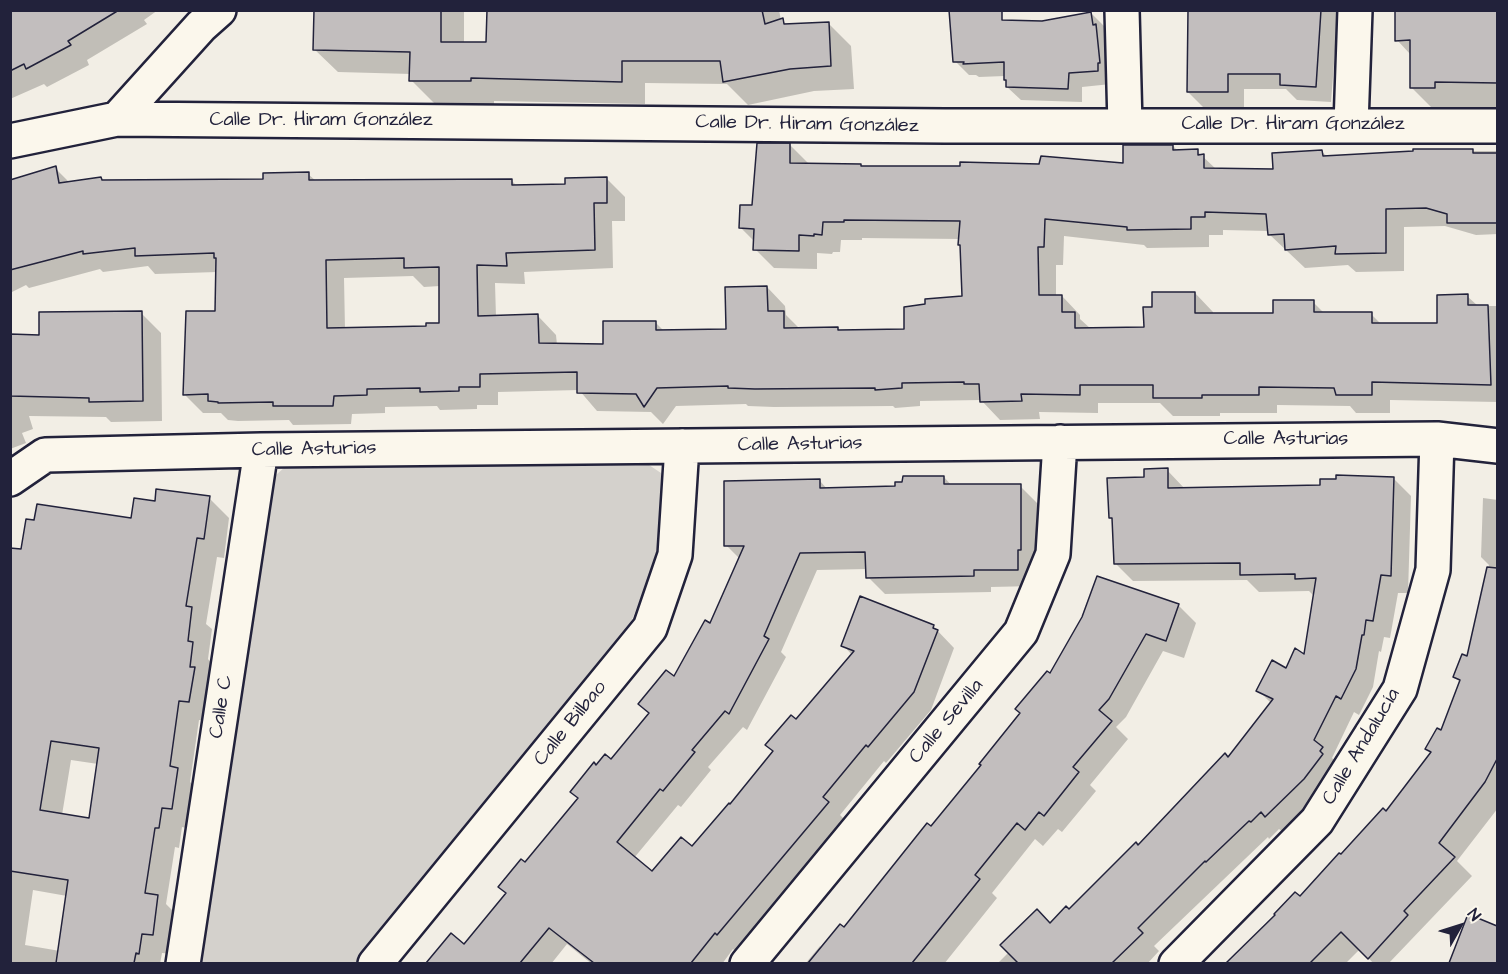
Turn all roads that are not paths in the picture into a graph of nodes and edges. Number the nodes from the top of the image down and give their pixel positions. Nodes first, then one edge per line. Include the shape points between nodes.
1 (219, 10) edge
2 (1122, 10) edge
3 (1355, 10) edge
4 (117, 119) junction
5 (1125, 125) junction
6 (1351, 125) junction
7 (1497, 126) edge
8 (10, 141) edge
9 (1437, 439) junction
10 (1060, 442) junction
11 (682, 446) junction
12 (1497, 446) edge
13 (261, 450) junction
14 (10, 479) edge
15 (183, 963) edge
16 (375, 963) edge
17 (747, 963) edge
18 (1176, 963) edge

1 - 4 street
2 - 5 street
3 - 6 street
4 - 5 street, Calle Dr. Hiram González
4 - 8 street, Calle Dr. Hiram González
5 - 6 street, Calle Dr. Hiram González
6 - 7 street, Calle Dr. Hiram González
9 - 10 street, Calle Asturias
9 - 12 street, Calle Asturias
9 - 18 street, Calle Andalucía via 1433,570 1400,689 1317,821
10 - 11 street, Calle Asturias
10 - 17 street, Calle Sevilla via 1053,554 1021,632
11 - 13 street, Calle Asturias
11 - 16 street, Calle Bilbao via 675,555 650,628
13 - 14 street, Calle Asturias via 45,455
13 - 15 street, Calle C

